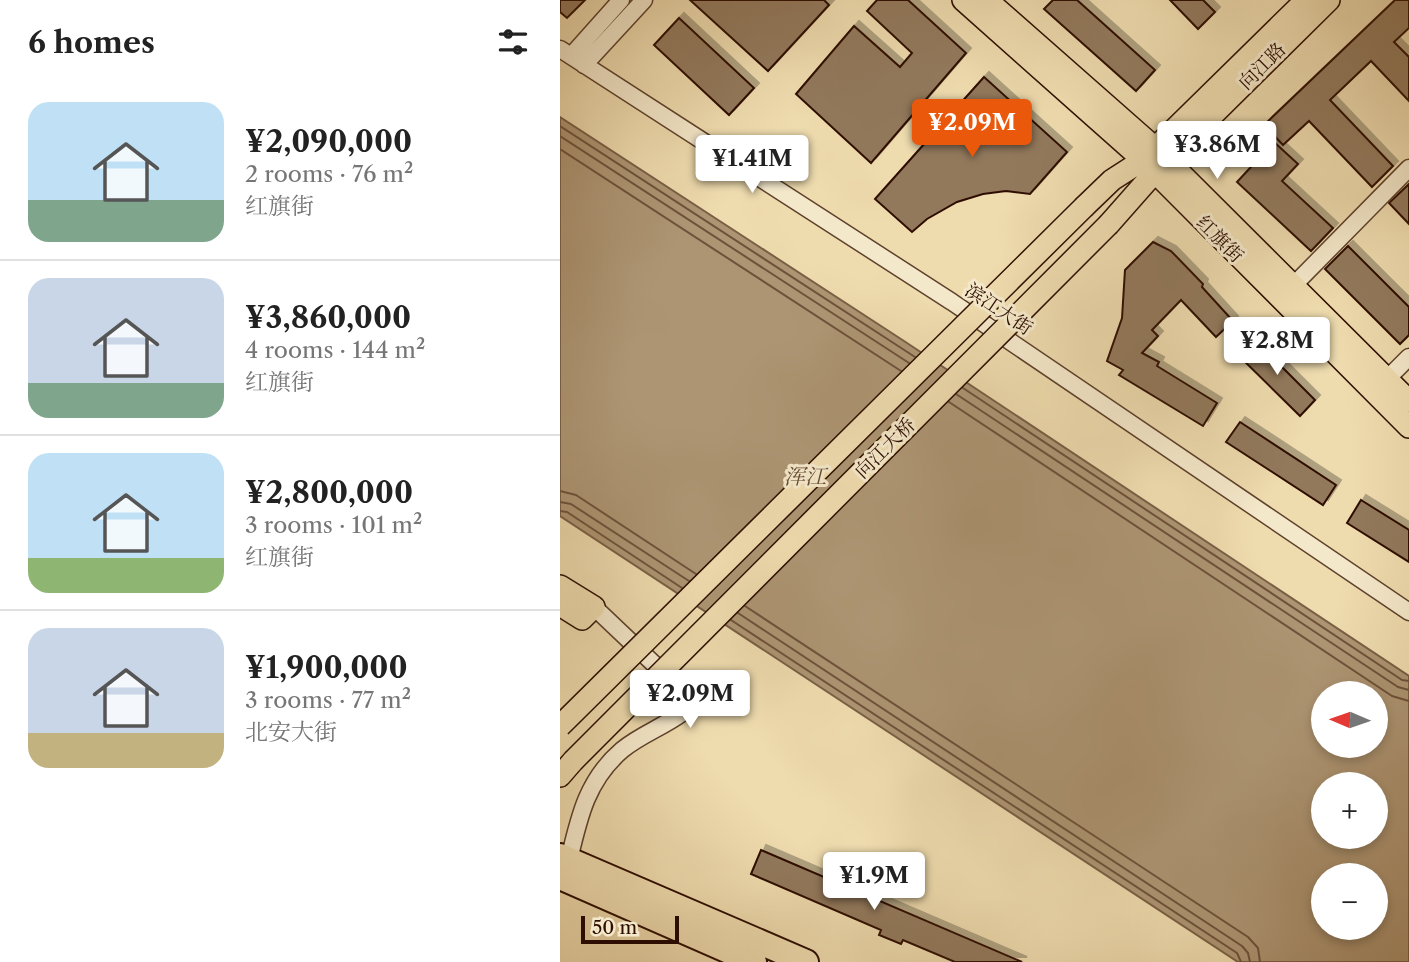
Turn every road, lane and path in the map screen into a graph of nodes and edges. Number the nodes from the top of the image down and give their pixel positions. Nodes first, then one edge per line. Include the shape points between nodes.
1 (621, 0) edge
2 (644, 0) edge
3 (963, 0) edge
4 (987, 0) edge
5 (1306, 0) edge
6 (1329, 0) edge
7 (572, 57) edge
8 (1155, 160) junction
9 (1409, 168) edge
10 (1085, 206) joint
11 (1109, 224) joint
12 (1286, 292) junction
13 (1409, 357) edge
14 (1380, 386) junction
15 (1409, 401) edge
16 (1409, 427) edge
17 (560, 586) edge
18 (560, 605) edge
19 (593, 607) junction
20 (1409, 612) edge
21 (560, 726) edge
22 (566, 769) edge
23 (563, 864) edge
24 (754, 962) edge
25 (806, 962) edge

1 - 7 street
2 - 7 street
3 - 8 main road, 红旗街
4 - 8 main road
5 - 8 main road, 向江路
6 - 8 main road, 向江路
7 - 20 street, 滨江大街 via 952,302
8 - 10 main road, 向江路 via 1112,180
8 - 11 main road, 向江路
8 - 12 main road, 红旗街
9 - 12 street
10 - 21 main road, 向江大桥, bridge
11 - 22 main road, 向江大桥, bridge
12 - 14 main road, 红旗街
13 - 14 street
14 - 15 main road
14 - 16 main road
17 - 19 main road
18 - 19 main road via 582,619
19 - 23 street via 675,684 682,713 623,750 600,772 580,811
23 - 24 highway
23 - 25 highway

